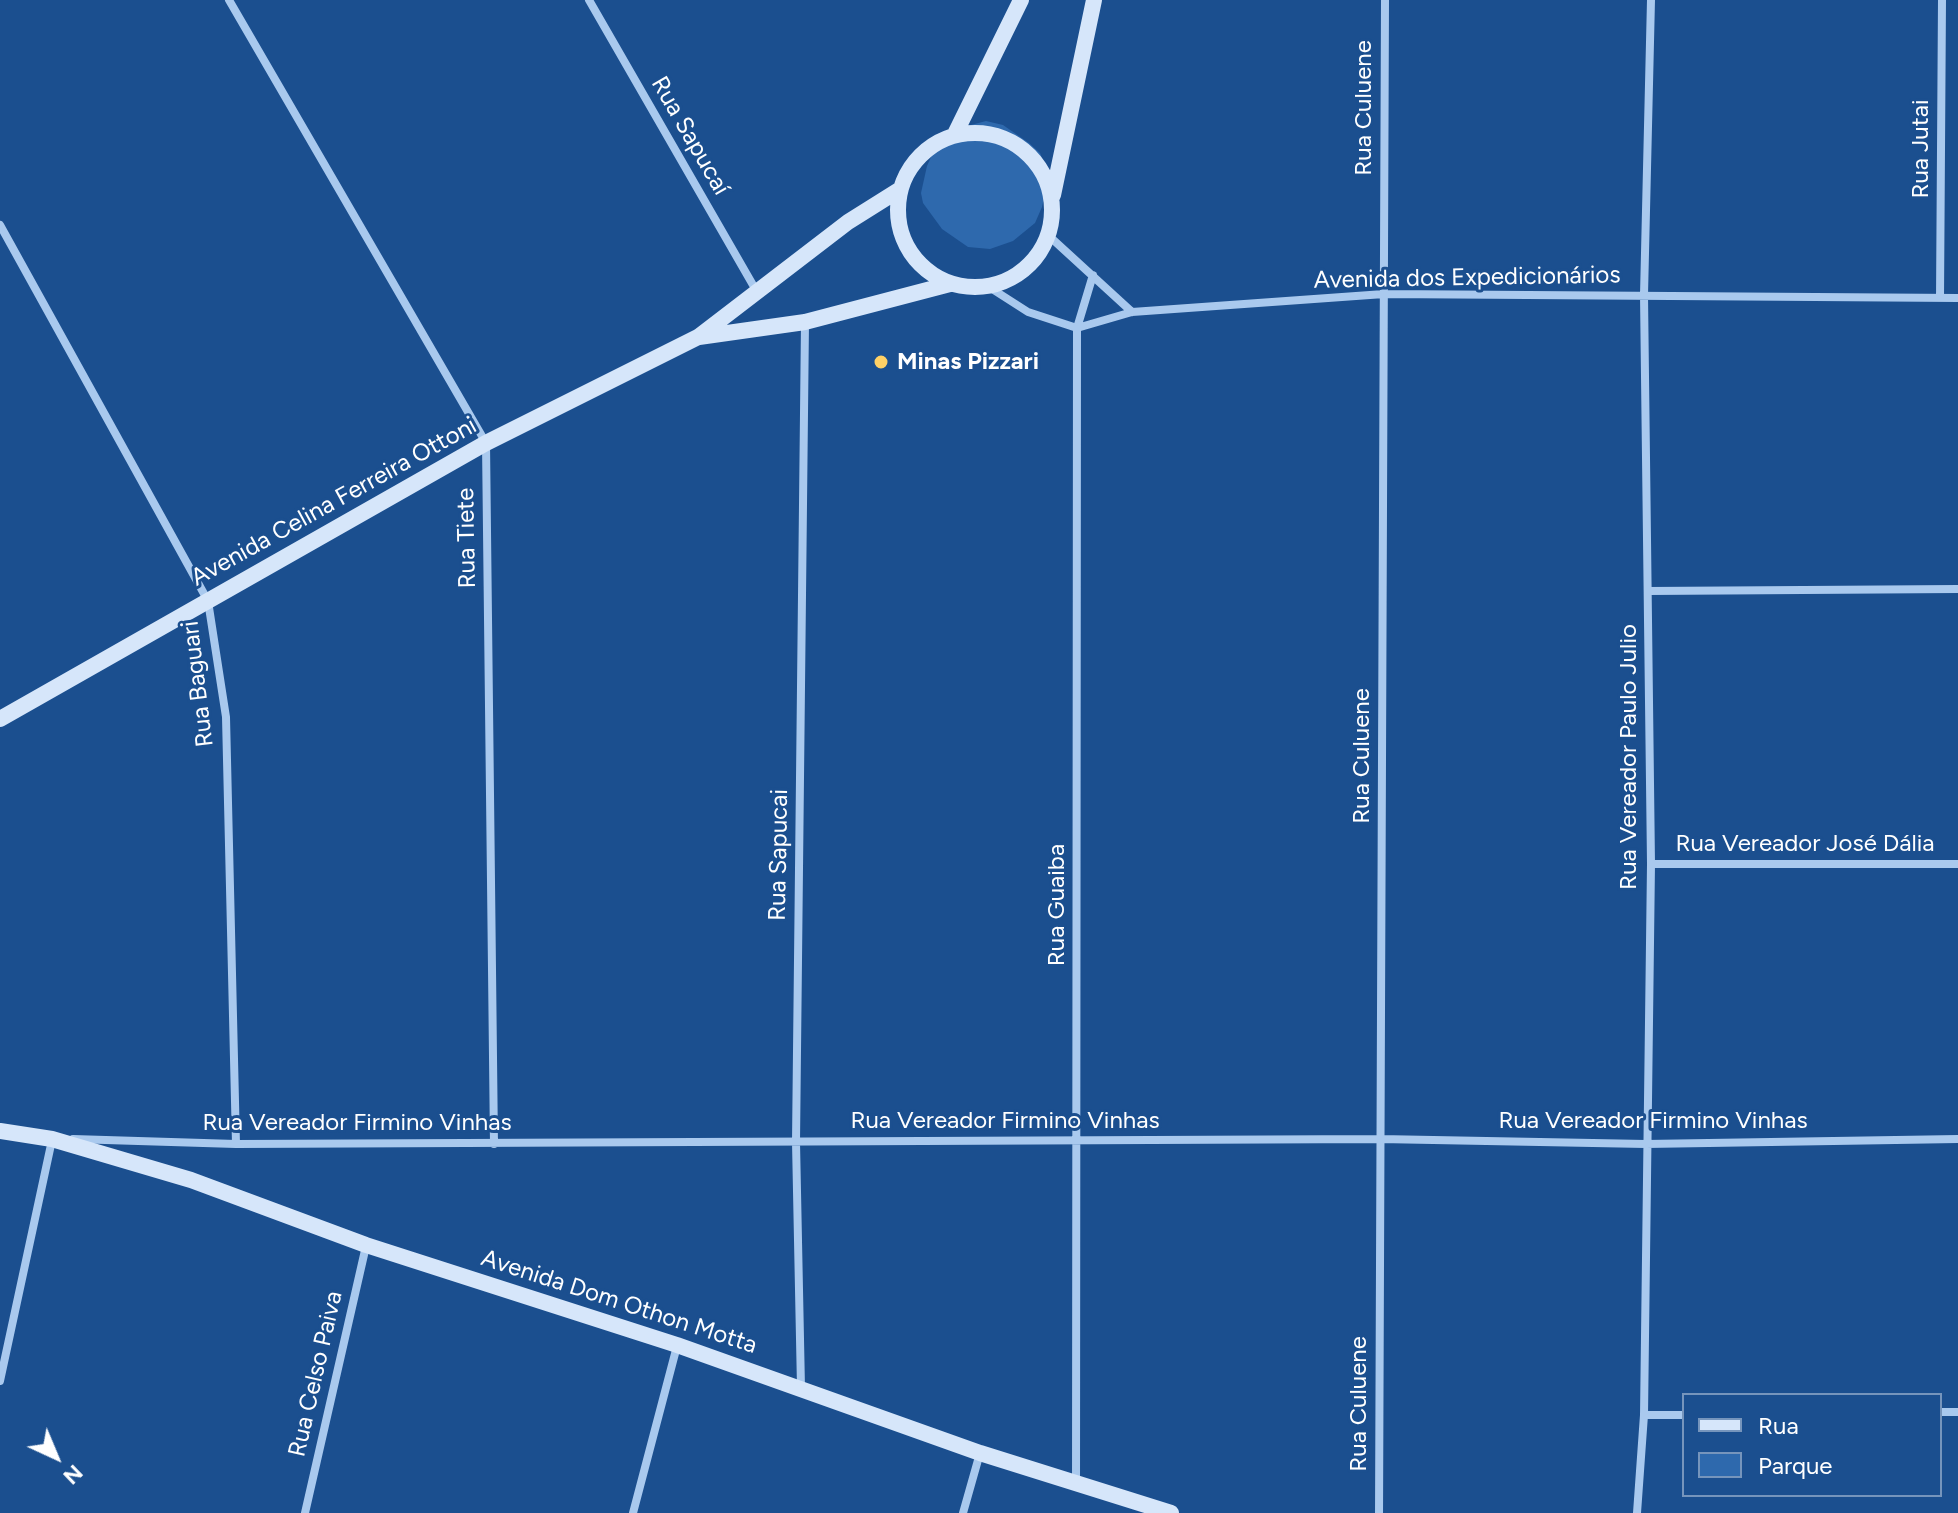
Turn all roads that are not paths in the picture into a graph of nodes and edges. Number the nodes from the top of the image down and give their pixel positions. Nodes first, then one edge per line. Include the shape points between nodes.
1 (229, 0) edge
2 (589, 0) edge
3 (1021, 0) edge
4 (1094, 0) edge
5 (1385, 0) edge
6 (1651, 0) edge
7 (1942, 0) edge
8 (955, 134) junction
9 (899, 190) junction
10 (1053, 195) junction
11 (0, 225) edge
12 (1049, 236) junction
13 (1093, 275) junction
14 (950, 284) junction
15 (989, 287) junction
16 (757, 292) junction
17 (1384, 294) junction
18 (1644, 295) junction
19 (1940, 298) junction
20 (1958, 298) edge
21 (1132, 312) junction
22 (805, 322) junction
23 (1077, 328) junction
24 (698, 337) junction
25 (486, 443) junction
26 (1958, 589) edge
27 (1648, 591) junction
28 (208, 601) junction
29 (0, 719) edge
30 (1651, 864) junction
31 (1958, 864) edge
32 (0, 1131) edge
33 (52, 1139) junction
34 (1380, 1139) junction
35 (1958, 1139) edge
36 (1077, 1141) junction
37 (796, 1142) junction
38 (236, 1144) junction
39 (494, 1144) junction
40 (1646, 1144) junction
41 (366, 1245) junction
42 (677, 1345) junction
43 (0, 1381) edge
44 (801, 1388) junction
45 (1644, 1415) junction
46 (1682, 1415) edge
47 (980, 1453) junction
48 (1076, 1481) junction
49 (305, 1513) edge
50 (633, 1513) edge
51 (963, 1513) edge
52 (1171, 1513) edge
53 (1379, 1513) edge
54 (1637, 1513) edge

1 - 25 street, Rua Tiete
2 - 16 street, Rua Sapucaí
3 - 8 main road
4 - 10 main road, Avenida Celina Ferreira Ottoni
5 - 17 street, Rua Culuene
6 - 18 street, Rua Vereador Paulo Julio
7 - 19 street, Rua Jutai
8 - 9 main road, Avenida Celina Ferreira Ottoni via 920,154
8 - 10 main road, Avenida Celina Ferreira Ottoni via 998,134 1034,156
9 - 14 main road, Avenida Celina Ferreira Ottoni via 899,229 917,263
9 - 16 main road, Avenida Celina Ferreira Ottoni
10 - 12 main road, Avenida Celina Ferreira Ottoni
11 - 28 street, Rua Baguari
12 - 13 street
12 - 15 main road, Avenida Celina Ferreira Ottoni via 1026,270
13 - 21 street
13 - 23 street, Rua Guaiba
14 - 15 main road, Avenida Celina Ferreira Ottoni
14 - 22 main road, Avenida Celina Ferreira Ottoni
15 - 23 street via 1028,312
16 - 24 main road, Avenida Celina Ferreira Ottoni
17 - 18 street, Avenida dos Expedicionários
17 - 21 street, Avenida dos Expedicionários
17 - 34 street, Rua Culuene
18 - 19 street, Avenida dos Expedicionários
18 - 27 street, Rua Vereador Paulo Julio
19 - 20 street, Avenida dos Expedicionários
21 - 23 street, Avenida dos Expedicionários
22 - 24 main road, Avenida Celina Ferreira Ottoni
22 - 37 street, Rua Sapucai
23 - 36 street, Rua Guaiba
24 - 25 main road, Avenida Celina Ferreira Ottoni
25 - 28 main road, Avenida Celina Ferreira Ottoni
25 - 39 street, Rua Tiete
26 - 27 street
27 - 30 street, Rua Vereador Paulo Julio
28 - 29 main road, Avenida Celina Ferreira Ottoni
28 - 38 street, Rua Baguari via 226,717
30 - 31 street, Rua Vereador José Dália
30 - 40 street, Rua Vereador Paulo Julio
32 - 33 main road, Avenida Dom Othon Motta
33 - 38 street, Rua Vereador Firmino Vinhas
33 - 41 main road, Avenida Dom Othon Motta via 191,1180
33 - 43 street
34 - 36 street, Rua Vereador Firmino Vinhas
34 - 40 street, Rua Vereador Firmino Vinhas
34 - 53 street, Rua Culuene
35 - 40 street, Rua Vereador Firmino Vinhas
36 - 37 street, Rua Vereador Firmino Vinhas
36 - 48 street, Rua Guaiba
37 - 39 street, Rua Vereador Firmino Vinhas
37 - 44 street, Rua Sapucai
38 - 39 street, Rua Vereador Firmino Vinhas
40 - 45 street, Rua Vereador Paulo Julio
41 - 42 main road, Avenida Dom Othon Motta
41 - 49 street, Rua Celso Paiva
42 - 44 main road, Avenida Dom Othon Motta
42 - 50 street
44 - 47 main road, Avenida Dom Othon Motta
45 - 46 street
45 - 54 street, Rua Vereador Paulo Julio
47 - 48 main road, Avenida Dom Othon Motta
47 - 51 street
48 - 52 main road, Avenida Dom Othon Motta

